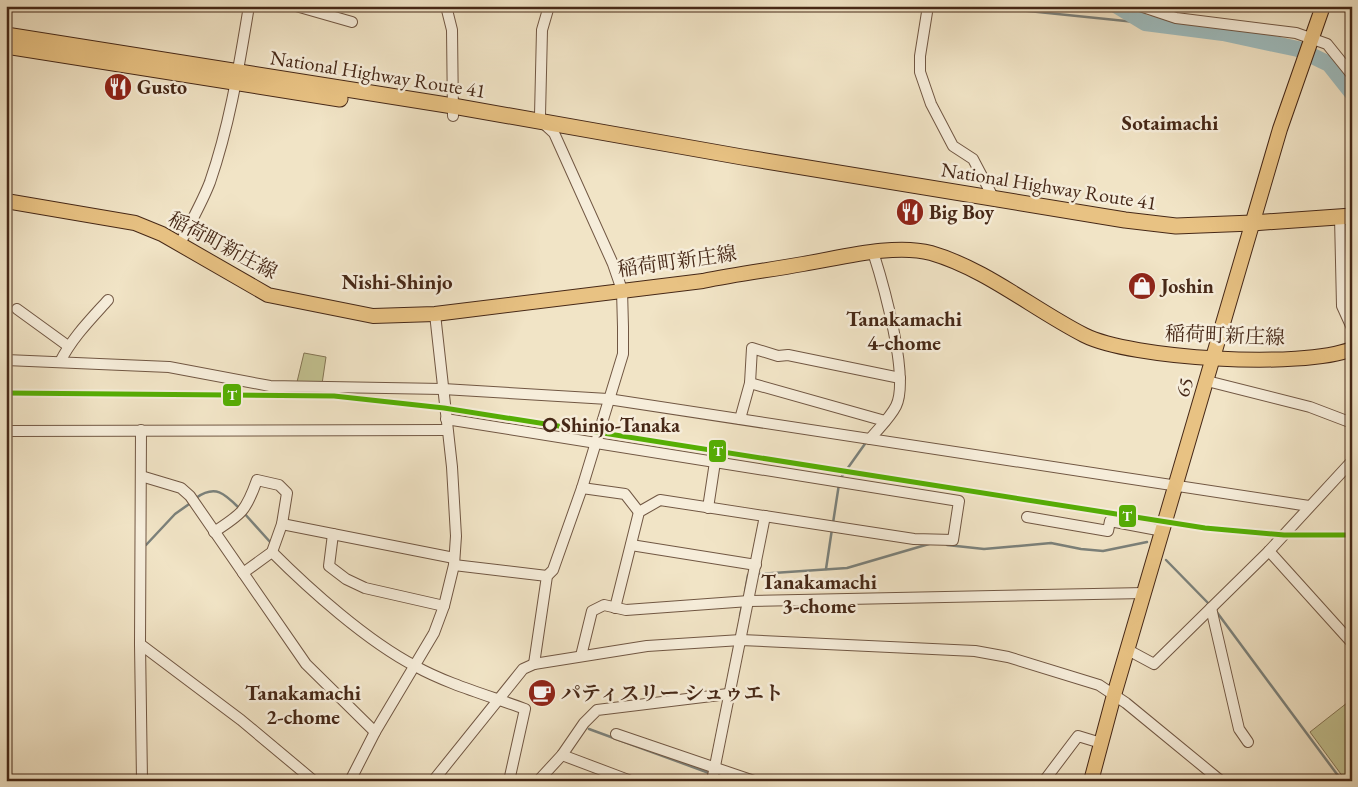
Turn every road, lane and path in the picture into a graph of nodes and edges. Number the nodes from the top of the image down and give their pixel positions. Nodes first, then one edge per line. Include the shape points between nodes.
1 (249, 6) edge
2 (296, 6) edge
3 (446, 6) edge
4 (549, 6) edge
5 (928, 6) edge
6 (1140, 6) edge
7 (1323, 6) edge
8 (319, 9) edge
9 (352, 22) dead end
10 (6, 35) edge
11 (1312, 40) junction
12 (6, 46) edge
13 (1352, 75) edge
14 (237, 78) junction
15 (453, 111) junction
16 (541, 121) junction
17 (554, 133) junction
18 (742, 157) junction
19 (993, 197) junction
20 (6, 201) edge
21 (1346, 216) edge
22 (1252, 224) junction
23 (180, 244) junction
24 (873, 252) junction
25 (622, 290) junction
26 (108, 300) dead end
27 (18, 309) dead end
28 (434, 314) junction
29 (1352, 328) edge
30 (68, 346) junction
31 (1352, 349) edge
32 (1214, 357) junction
33 (6, 360) edge
34 (60, 362) junction
35 (900, 378) junction
36 (1206, 382) junction
37 (750, 383) junction
38 (443, 389) junction
39 (608, 399) junction
40 (446, 419) junction
41 (740, 419) junction
42 (885, 421) junction
43 (1352, 424) edge
44 (141, 430) junction
45 (447, 430) junction
46 (6, 431) edge
47 (870, 439) junction
48 (595, 443) junction
49 (1352, 461) edge
50 (715, 462) junction
51 (141, 476) junction
52 (1176, 485) junction
53 (582, 488) junction
54 (1310, 506) junction
55 (708, 508) junction
56 (639, 512) junction
57 (765, 516) junction
58 (1027, 517) dead end
59 (282, 524) junction
60 (1163, 531) junction
61 (214, 532) junction
62 (333, 534) junction
63 (631, 546) junction
64 (1269, 551) junction
65 (272, 552) junction
66 (454, 561) junction
67 (756, 564) junction
68 (243, 573) junction
69 (547, 576) junction
70 (1145, 593) junction
71 (749, 601) junction
72 (444, 606) junction
73 (615, 608) junction
74 (1211, 608) junction
75 (741, 640) junction
76 (1352, 643) edge
77 (140, 644) junction
78 (1128, 650) junction
79 (580, 656) junction
80 (534, 664) junction
81 (415, 666) junction
82 (728, 694) junction
83 (1114, 695) junction
84 (499, 699) junction
85 (375, 732) junction
86 (616, 734) dead end
87 (1248, 742) dead end
88 (1101, 743) junction
89 (562, 755) junction
90 (714, 768) junction
91 (142, 781) edge
92 (314, 781) edge
93 (350, 781) edge
94 (433, 781) edge
95 (509, 781) edge
96 (538, 781) edge
97 (630, 781) edge
98 (712, 781) edge
99 (754, 781) edge
100 (1044, 781) edge
101 (1091, 781) edge
102 (1221, 781) edge

1 - 14 street
2 - 8 street
3 - 15 street via 452,30
4 - 16 street via 542,30
5 - 19 street via 920,56 923,80 953,146 973,159
6 - 11 street via 1176,18 1262,28
7 - 11 main road, 65 / 65
8 - 9 street
10 - 14 highway, National Highway Route 41
11 - 13 street via 1327,44
11 - 22 main road, 65 / 65 via 1280,129
12 - 14 highway, National Highway Route 41
14 - 15 highway, National Highway Route 41
14 - 23 street via 232,110 209,184
15 - 16 highway, National Highway Route 41
15 - 17 highway, National Highway Route 41
16 - 17 street
16 - 18 highway, National Highway Route 41
17 - 18 highway, National Highway Route 41
17 - 25 street
18 - 19 highway, National Highway Route 41
19 - 22 highway, National Highway Route 41 via 1176,226
20 - 23 main road, 稲荷町新庄線 via 135,223
21 - 22 highway, National Highway Route 41
21 - 29 street via 1342,306
22 - 32 main road, 65 / 65
23 - 28 main road, 稲荷町新庄線 via 254,288 276,297 373,316
24 - 25 main road, 稲荷町新庄線 via 703,281
24 - 32 main road, 稲荷町新庄線 via 930,253 973,271 1058,321 1104,343 1177,357
24 - 35 street via 890,310
25 - 28 main road, 稲荷町新庄線
25 - 39 street via 622,354
26 - 30 street
27 - 30 street
28 - 38 street
30 - 34 street
31 - 32 main road, 稲荷町新庄線 via 1315,356 1261,360
32 - 36 main road, 65 / 65
33 - 34 street
34 - 38 street via 169,367 270,386
35 - 37 street via 788,355 778,356 752,348
35 - 42 street via 901,389 896,406
36 - 43 street via 1310,406
36 - 52 main road, 65 / 65
37 - 41 street
37 - 42 street
38 - 39 street
38 - 40 street
39 - 41 street
39 - 48 street
40 - 45 street
40 - 48 street
41 - 47 street
42 - 47 street
44 - 45 street
44 - 46 street
44 - 51 street
45 - 66 street via 454,494
47 - 52 street
48 - 50 street
48 - 53 street
49 - 54 street
50 - 55 street
50 - 57 street via 958,501 953,540 914,539
51 - 61 street via 182,488
51 - 77 street
52 - 54 street
52 - 60 main road, 65 / 65
53 - 56 street via 626,494
53 - 69 street via 553,570
54 - 64 street
55 - 56 street via 660,500
55 - 57 street
56 - 63 street
57 - 67 street
58 - 60 street via 1108,531 1110,521
59 - 61 street via 287,493 279,485 257,480 248,505 237,518
59 - 62 street
59 - 65 street
60 - 70 main road, 65 / 65
61 - 68 street
62 - 66 street
62 - 72 street via 328,566 346,579 364,588
63 - 67 street
63 - 73 street
64 - 74 street
64 - 76 street
65 - 68 street
65 - 81 street via 302,582 369,635
66 - 69 street
66 - 72 street
67 - 71 street
68 - 85 street via 306,664
69 - 80 street
70 - 71 street
70 - 78 main road, 65 / 65
71 - 73 street via 626,610
71 - 75 street
72 - 81 street via 434,633
73 - 79 street via 604,605 592,611
74 - 78 street via 1154,664
74 - 87 street via 1240,729
75 - 79 street via 647,646
75 - 82 street
75 - 83 street via 975,651 1008,657 1099,685
77 - 91 street
77 - 92 street via 241,720
78 - 83 main road, 65 / 65
79 - 80 street
80 - 84 street via 523,669
81 - 84 street
81 - 85 street
82 - 89 street via 596,710
82 - 90 street
83 - 88 main road, 65 / 65
83 - 102 street
84 - 94 street
84 - 95 street via 525,709
85 - 93 street
86 - 90 street
88 - 100 street via 1078,736
88 - 101 main road, 65 / 65
89 - 96 street
89 - 97 street
90 - 98 street
90 - 99 street

